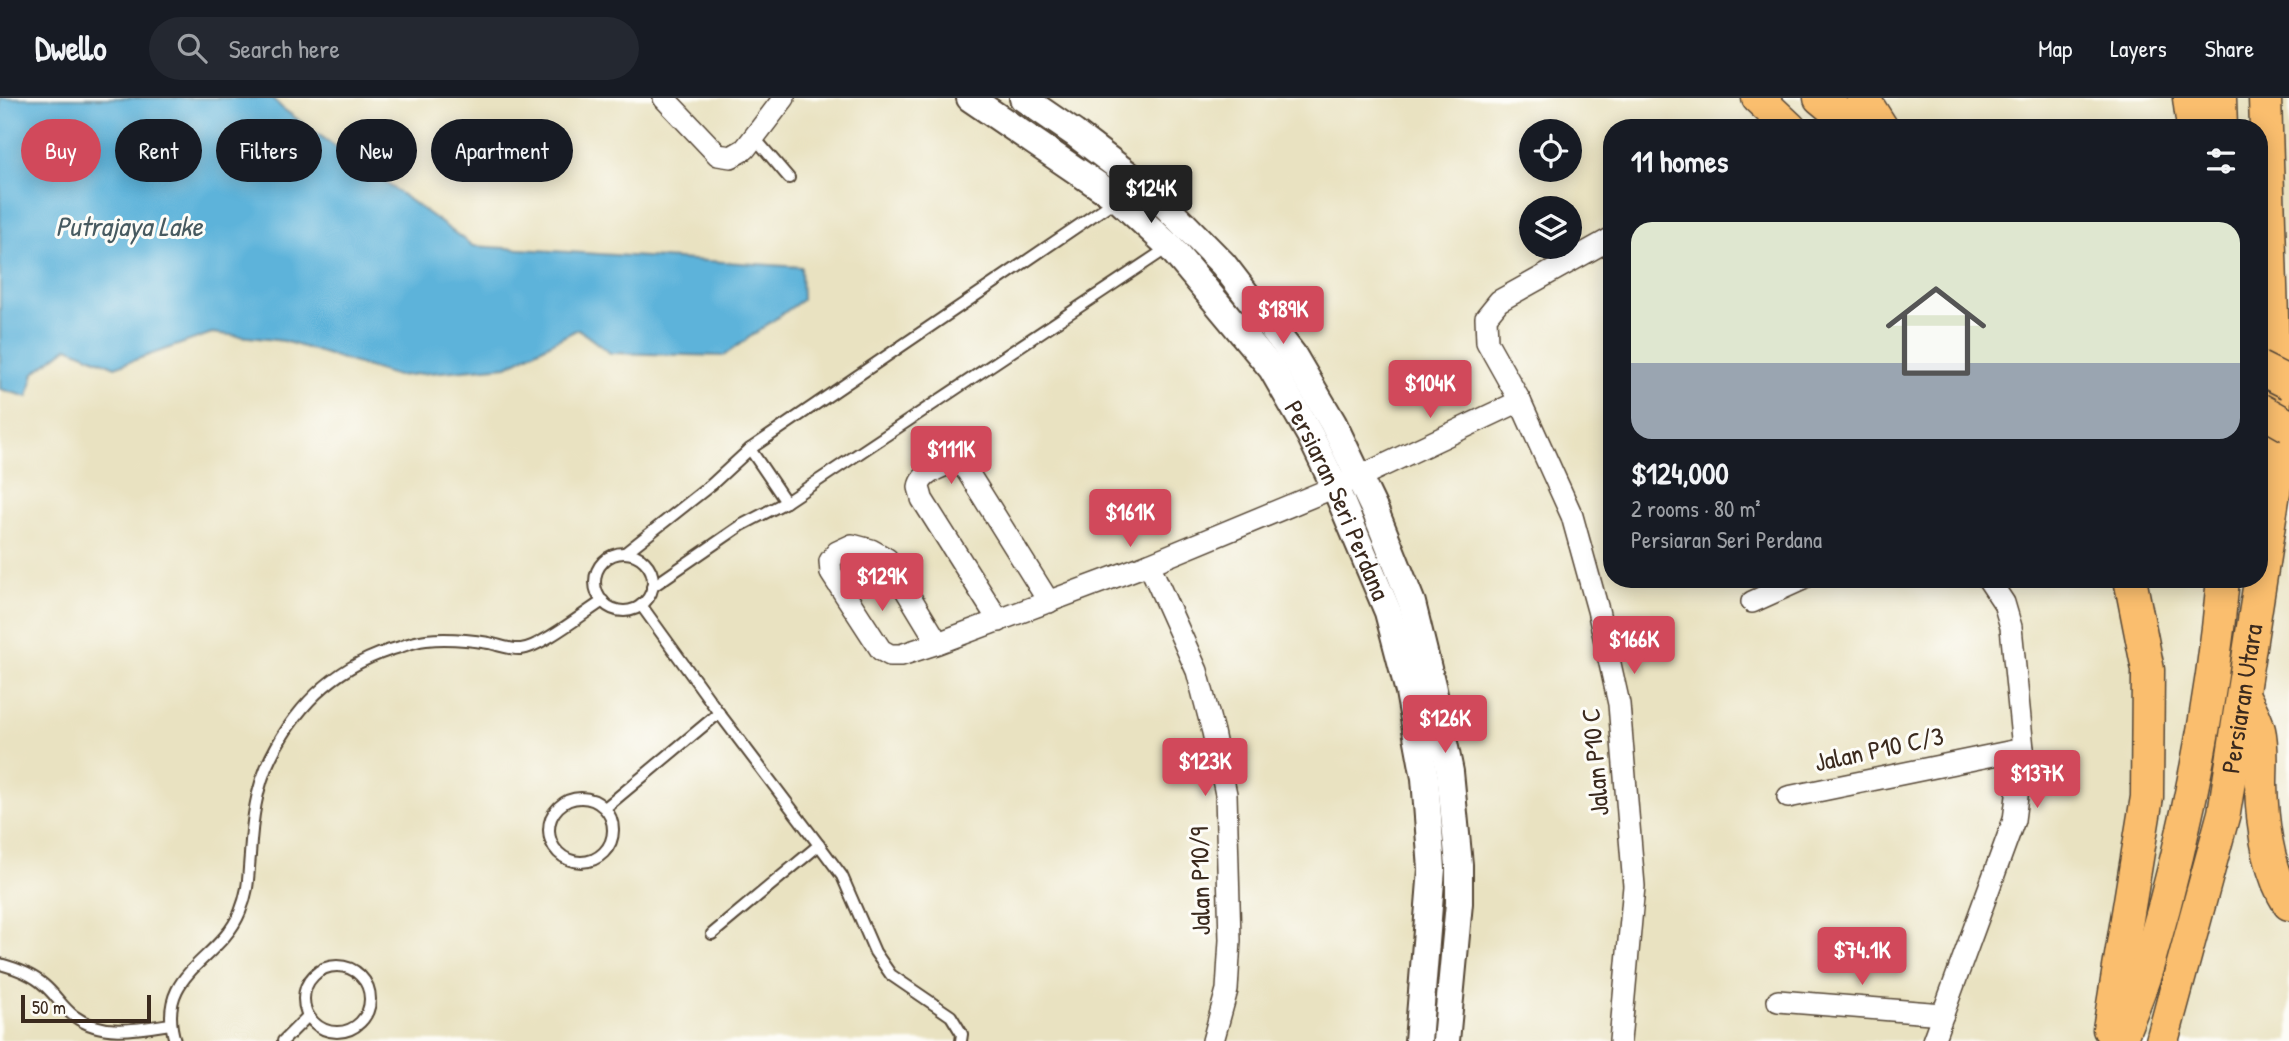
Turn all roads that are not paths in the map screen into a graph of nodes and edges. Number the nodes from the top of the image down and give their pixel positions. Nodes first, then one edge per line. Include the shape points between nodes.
1 (664, 98) edge
2 (784, 98) edge
3 (970, 98) edge
4 (1023, 98) edge
5 (1820, 98) edge
6 (1863, 98) edge
7 (2189, 98) edge
8 (2220, 98) edge
9 (2266, 98) edge
10 (2276, 98) edge
11 (1845, 119) edge
12 (1876, 119) edge
13 (2192, 119) edge
14 (2221, 119) edge
15 (2266, 119) edge
16 (754, 137) junction
17 (2268, 146) edge
18 (789, 178) dead end
19 (1141, 184) junction
20 (2268, 184) edge
21 (1118, 199) junction
22 (1181, 239) junction
23 (1603, 243) edge
24 (2268, 372) edge
25 (2289, 383) edge
26 (1520, 401) junction
27 (2268, 415) edge
28 (2289, 426) edge
29 (750, 449) junction
30 (1347, 482) junction
31 (786, 502) junction
32 (2268, 532) edge
33 (625, 553) junction
34 (1149, 564) junction
35 (652, 587) junction
36 (1783, 588) edge
37 (1994, 588) edge
38 (2132, 588) edge
39 (2222, 588) edge
40 (2259, 588) edge
41 (603, 601) junction
42 (1049, 602) junction
43 (1752, 602) dead end
44 (641, 605) junction
45 (999, 621) junction
46 (938, 643) junction
47 (2243, 695) junction
48 (719, 713) junction
49 (2023, 749) junction
50 (1788, 797) dead end
51 (605, 808) junction
52 (819, 845) junction
53 (2289, 904) edge
54 (712, 934) dead end
55 (0, 964) edge
56 (1778, 1001) dead end
57 (1943, 1014) junction
58 (308, 1016) junction
59 (170, 1024) junction
60 (175, 1041) edge
61 (283, 1041) edge
62 (961, 1041) edge
63 (1213, 1041) edge
64 (1418, 1041) edge
65 (1446, 1041) edge
66 (1620, 1041) edge
67 (1933, 1041) edge
68 (2107, 1041) edge
69 (2120, 1041) edge
70 (2162, 1041) edge

1 - 16 street via 718,155 738,154
2 - 16 street
3 - 21 street, Persiaran Seri Perdana
4 - 19 street, Persiaran Seri Perdana
5 - 11 main road
6 - 12 main road
7 - 13 main road
8 - 14 main road
9 - 15 main road, Persiaran Utara
10 - 17 main road
16 - 18 lane
19 - 21 lane
19 - 22 street, Persiaran Seri Perdana via 1155,195
20 - 32 main road, Persiaran Utara via 2277,473
21 - 22 street, Persiaran Seri Perdana
21 - 29 lane
22 - 30 street, Persiaran Seri Perdana via 1272,369 1310,435
22 - 31 lane
23 - 26 street, Jalan P10 C via 1499,301 1486,317 1487,342
24 - 25 main road, bridge
26 - 30 street
26 - 66 street, Jalan P10 C via 1572,516 1619,704 1634,886
27 - 28 main road, bridge
29 - 31 lane
29 - 33 lane
30 - 34 street
30 - 64 street, Persiaran Seri Perdana via 1388,612 1425,778 1432,869
30 - 65 street, Persiaran Seri Perdana via 1412,603 1450,772 1459,903
31 - 35 lane via 742,525
33 - 35 lane via 645,562
33 - 41 lane via 607,559 598,569 596,589
34 - 42 street
34 - 63 street, Jalan P10/9 via 1197,671 1226,794 1230,940 1227,990
35 - 44 lane
36 - 43 street
37 - 49 street via 2011,627
38 - 68 main road via 2148,670 2147,797
39 - 69 main road, Persiaran Utara via 2189,804 2149,963
40 - 47 main road, Persiaran Utara
41 - 44 lane via 619,610
41 - 59 lane via 533,646 519,649 486,642 425,640 346,668 316,693 271,756 258,788 249,890 238,917 185,974 175,995
42 - 45 street
42 - 45 street via 967,471 960,463 951,463 923,478 919,488 922,499
44 - 48 lane
45 - 46 street
46 - 46 street via 901,655 881,650 831,573 830,561 837,552 852,545 887,559
47 - 53 main road via 2260,732 2261,796 2269,852
47 - 70 main road, Persiaran Utara via 2224,813
48 - 51 lane
48 - 52 lane
49 - 50 street, Jalan P10 C/3
49 - 57 street via 2014,820
51 - 51 lane via 613,827 605,852 580,863 556,852 548,832 557,808 582,798
52 - 54 lane
52 - 62 lane via 842,876 883,964 891,975 951,1016 962,1034
55 - 59 lane via 44,984 75,1017 92,1025 118,1031
56 - 57 street
57 - 67 street
58 - 58 lane via 304,994 308,982 321,970 345,967 364,980 369,1005 353,1028 326,1030
58 - 61 lane
59 - 60 lane

